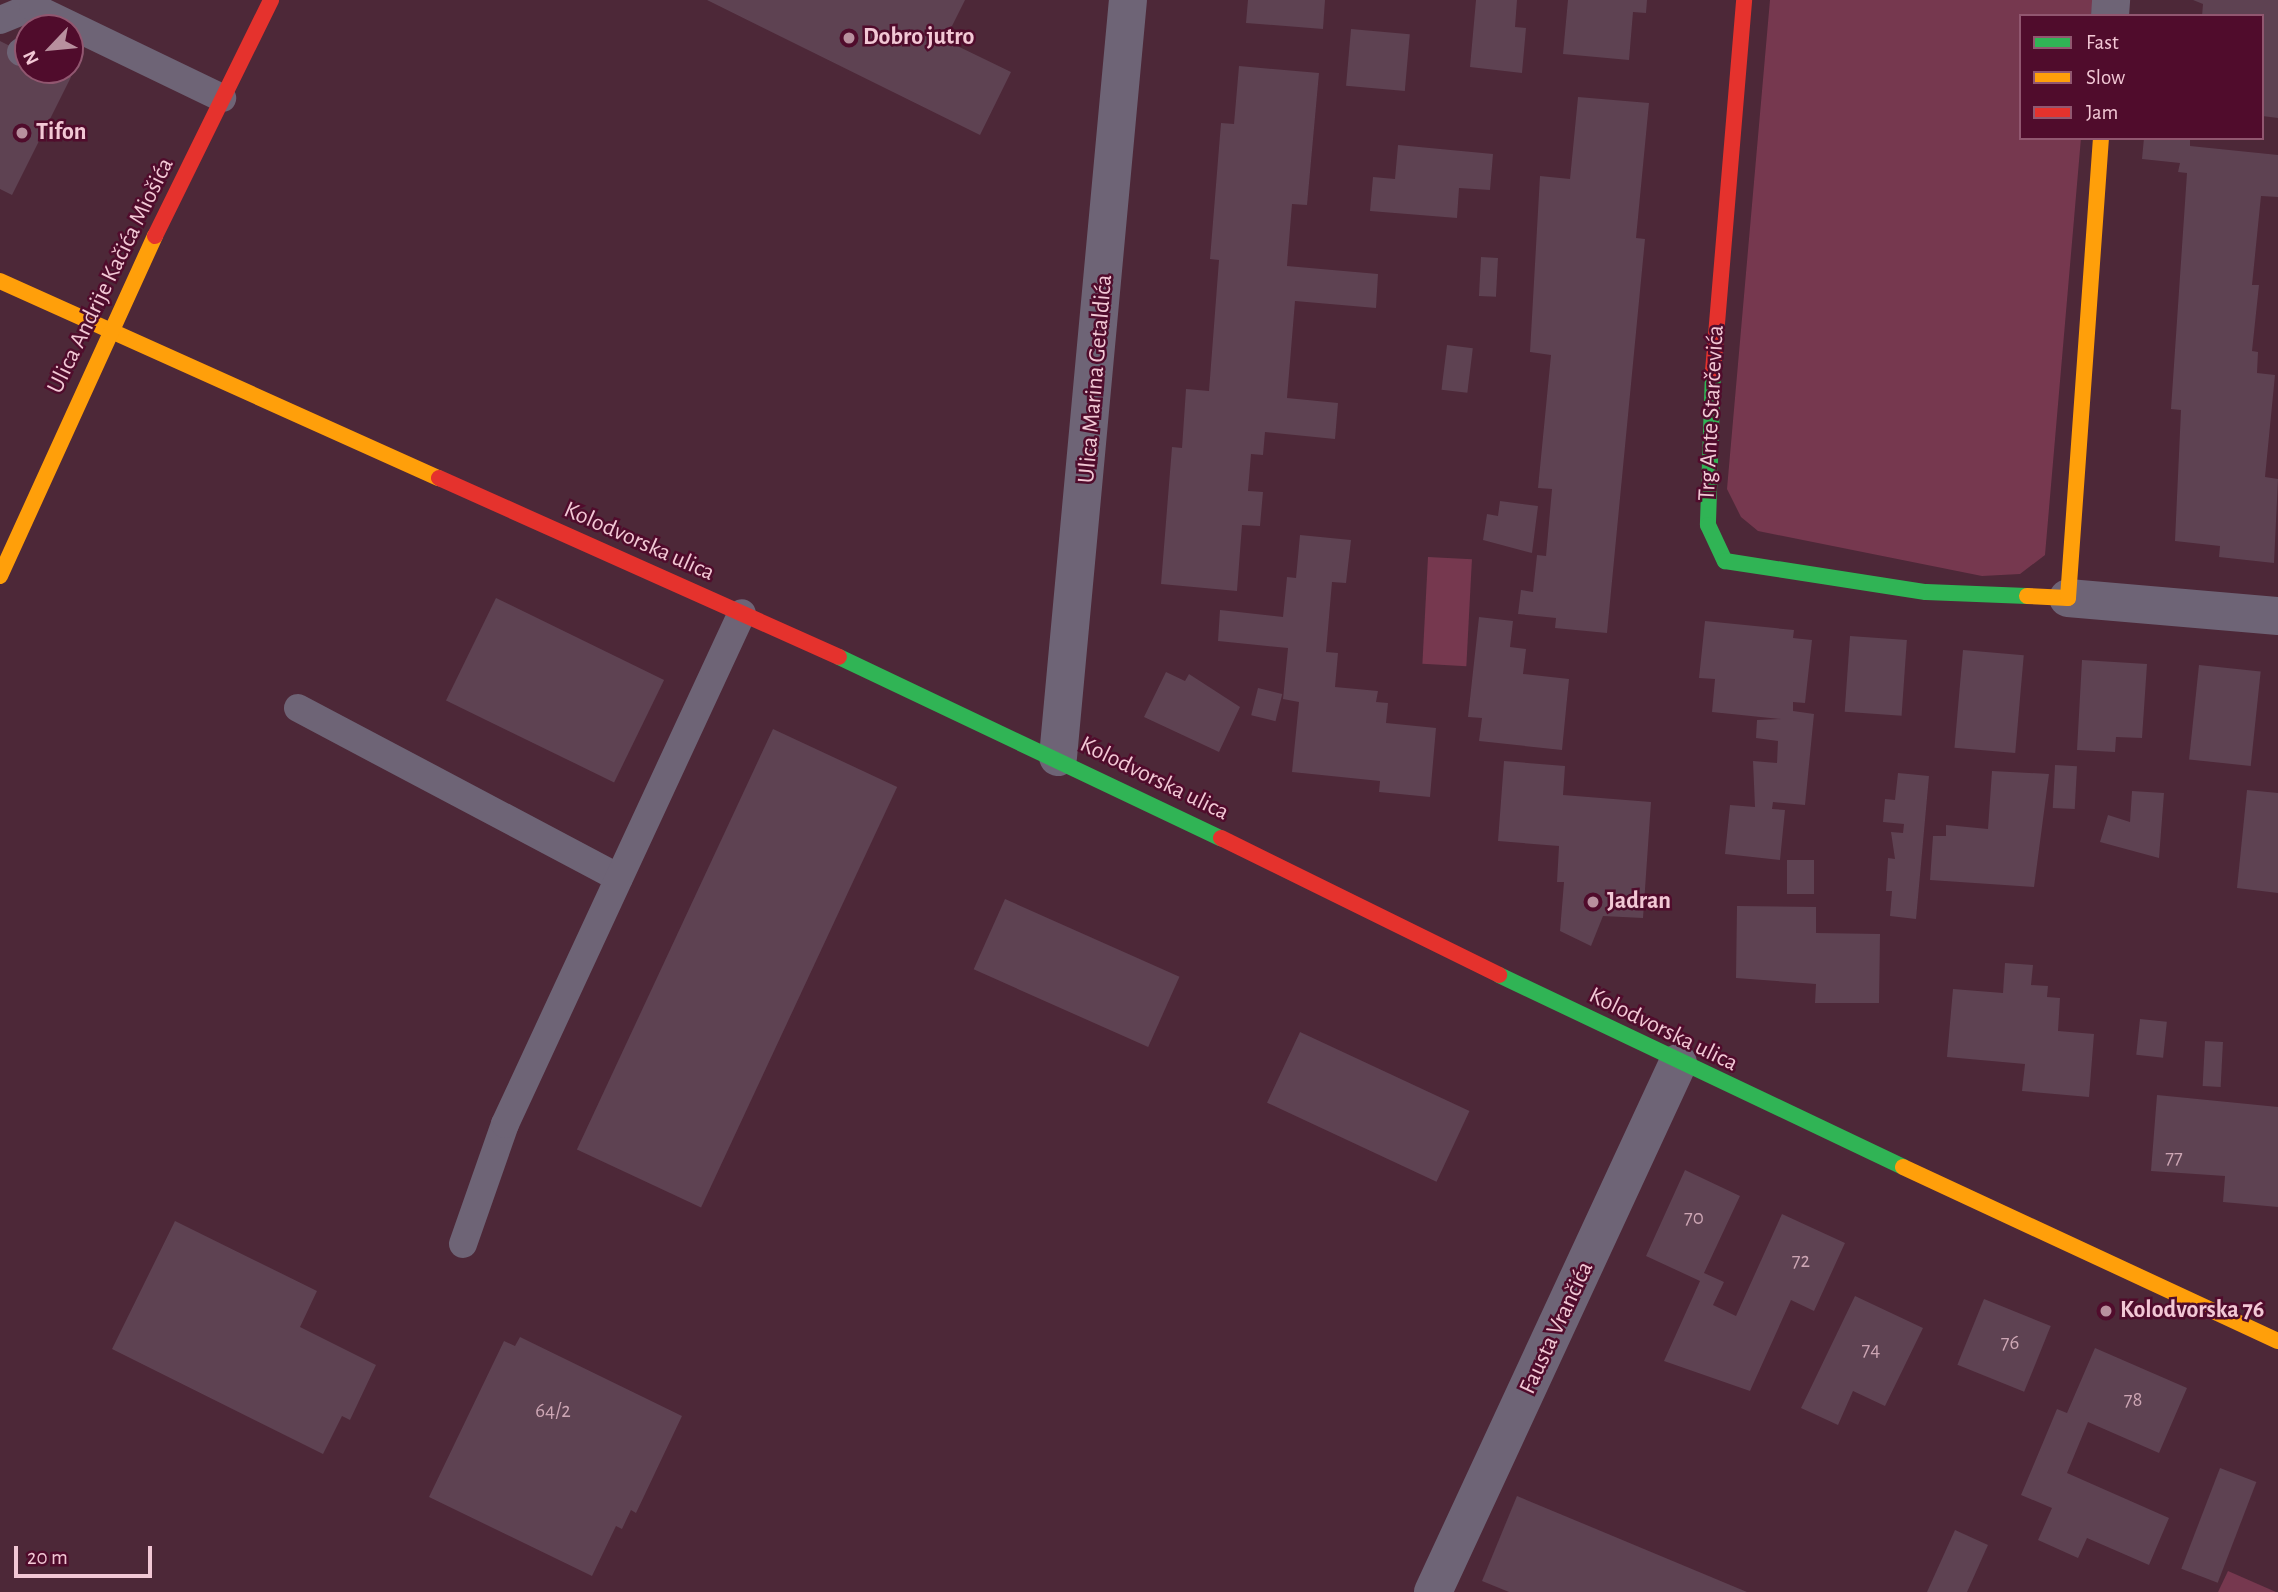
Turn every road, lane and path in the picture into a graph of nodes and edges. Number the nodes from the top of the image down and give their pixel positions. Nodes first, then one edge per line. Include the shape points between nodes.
1 (271, 0) edge
2 (1128, 0) edge
3 (1744, 0) edge
4 (24, 4) edge
5 (44, 14) edge
6 (0, 20) edge
7 (84, 33) edge
8 (222, 98) junction
9 (2101, 140) edge
10 (0, 281) edge
11 (109, 329) junction
12 (0, 576) edge
13 (2068, 598) junction
14 (742, 613) junction
15 (2278, 616) edge
16 (298, 708) dead end
17 (1058, 757) junction
18 (619, 878) junction
19 (1678, 1063) junction
20 (463, 1244) dead end
21 (2278, 1341) edge
22 (1433, 1592) edge

1 - 8 street, Ulica Andrije Kačića Miošića
2 - 17 street, Ulica Marina Getaldića
3 - 13 street, Trg Ante Starčevića via 1721,225 1706,489 1714,547 1725,561 1926,592
4 - 5 lane
4 - 6 lane
7 - 8 lane
8 - 11 street, Ulica Andrije Kačića Miošića
9 - 13 street
10 - 11 street, Kolodvorska ulica
11 - 12 street, Ulica Andrije Kačića Miošića
11 - 14 street, Kolodvorska ulica
13 - 15 street, Trg Ante Starčevića
14 - 17 street, Kolodvorska ulica
14 - 18 lane
16 - 18 lane
17 - 19 street, Kolodvorska ulica
18 - 20 lane via 505,1124
19 - 21 street, Kolodvorska ulica
19 - 22 street, Fausta Vrančića

